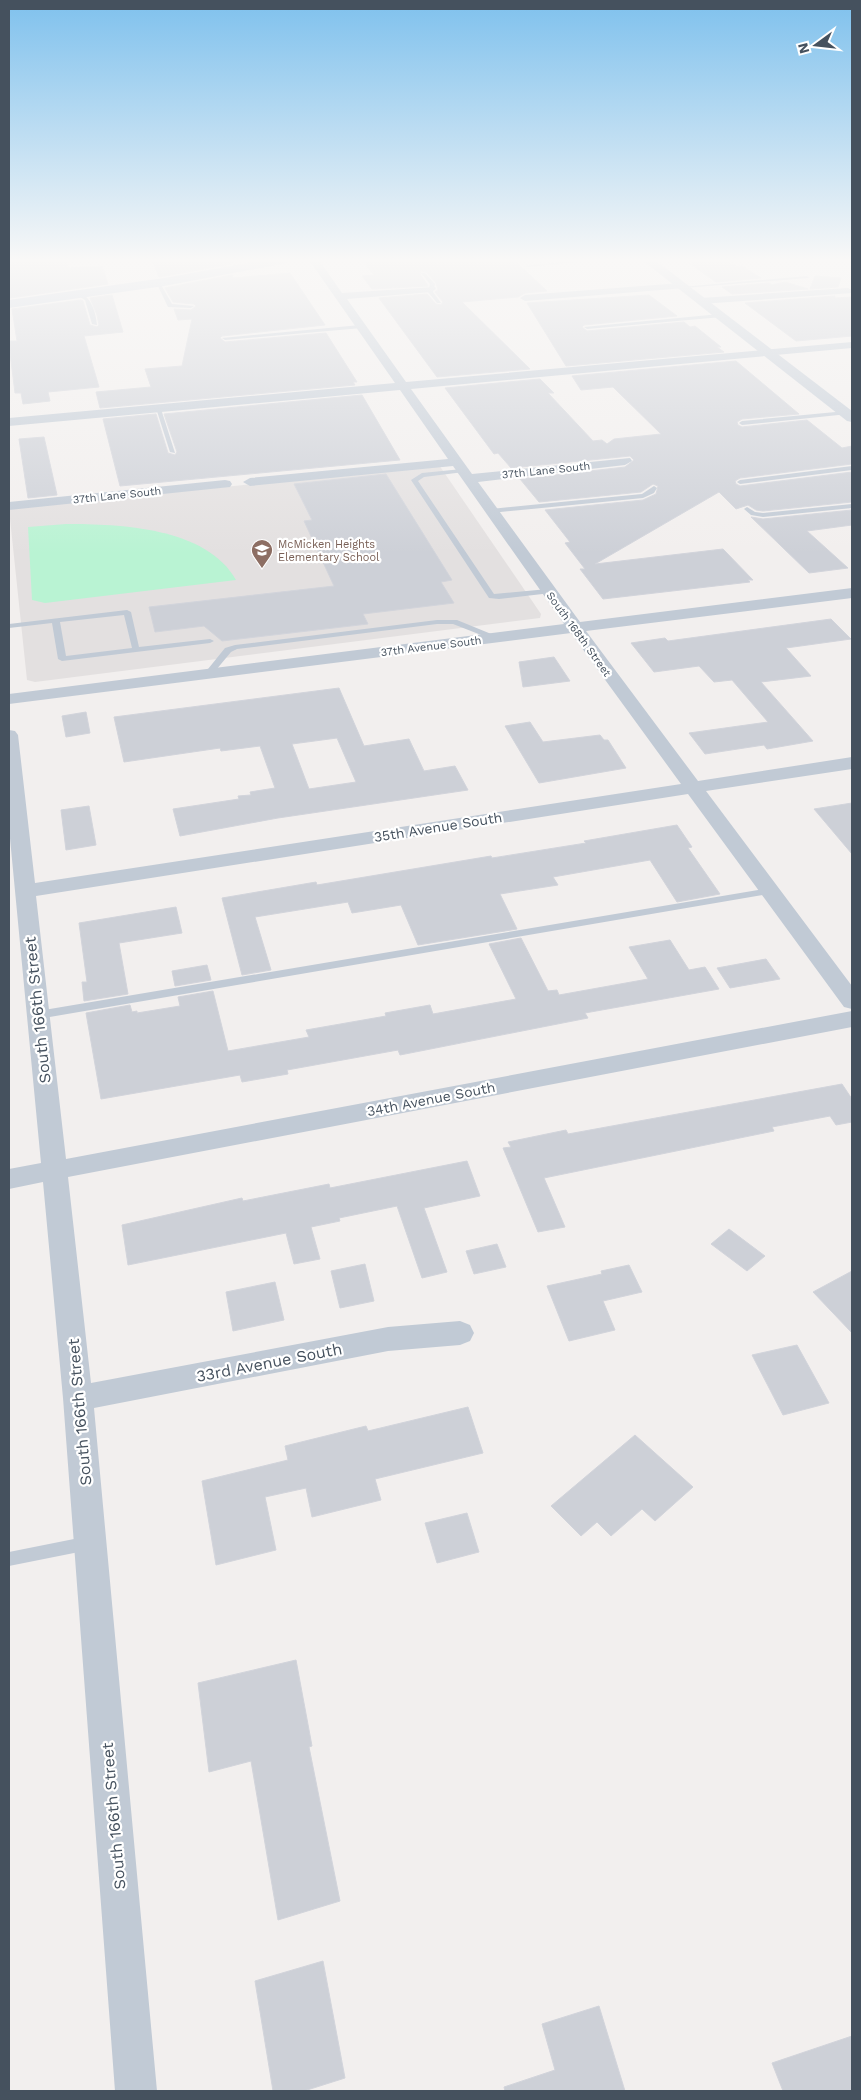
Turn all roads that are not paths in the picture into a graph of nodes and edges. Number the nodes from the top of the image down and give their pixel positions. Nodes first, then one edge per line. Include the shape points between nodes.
1 (382, 358) edge
2 (713, 358) edge
3 (774, 358) edge
4 (403, 387) junction
5 (158, 409) junction
6 (849, 415) edge
7 (9, 422) edge
8 (742, 423) dead end
9 (172, 452) dead end
10 (625, 462) dead end
11 (852, 468) edge
12 (461, 471) junction
13 (250, 482) dead end
14 (740, 482) dead end
15 (225, 484) dead end
16 (654, 488) dead end
17 (9, 506) edge
18 (852, 506) edge
19 (747, 508) dead end
20 (491, 511) junction
21 (548, 591) junction
22 (852, 593) edge
23 (56, 621) junction
24 (9, 626) edge
25 (575, 628) junction
26 (497, 638) junction
27 (210, 641) dead end
28 (136, 650) junction
29 (208, 674) junction
30 (9, 699) edge
31 (9, 735) edge
32 (852, 764) edge
33 (11, 772) edge
34 (694, 787) junction
35 (25, 891) junction
36 (770, 891) junction
37 (852, 1002) edge
38 (38, 1015) junction
39 (852, 1019) edge
40 (54, 1170) junction
41 (9, 1179) edge
42 (460, 1333) dead end
43 (78, 1398) junction
44 (90, 1542) junction
45 (9, 1559) edge
46 (136, 2091) edge

1 - 4 street, South 168th Street
2 - 4 street
3 - 6 street
4 - 5 street
4 - 12 street, South 168th Street
5 - 7 street
5 - 9 lane
6 - 8 lane
10 - 12 street, 37th Lane South
11 - 14 lane
12 - 13 street, 37th Lane South
12 - 20 street, South 168th Street
12 - 21 lane via 422,475 414,480 492,596
15 - 17 street, 37th Lane South
16 - 20 lane via 643,496
18 - 19 lane via 763,515 753,514
20 - 21 street, South 168th Street
21 - 25 street, South 168th Street
22 - 25 street, 37th Avenue South
23 - 24 lane
23 - 28 lane via 127,612
23 - 28 lane via 62,659
25 - 26 street, 37th Avenue South
25 - 34 street, South 168th Street
26 - 29 street, 37th Avenue South
26 - 29 lane via 454,622 417,624 235,647 228,650
27 - 28 lane
29 - 30 street, 37th Avenue South
31 - 33 street, South 166th Street
32 - 34 street, 35th Avenue South
33 - 35 street, South 166th Street
34 - 35 street, 35th Avenue South
34 - 36 street, South 168th Street
35 - 38 street, South 166th Street
36 - 37 street, South 168th Street
36 - 38 lane
38 - 40 street, South 166th Street
39 - 40 street, 34th Avenue South
40 - 41 street, 34th Avenue South
40 - 43 street, South 166th Street
42 - 43 street, 33rd Avenue South via 388,1339
43 - 44 street, South 166th Street
44 - 45 lane
44 - 46 street, South 166th Street

